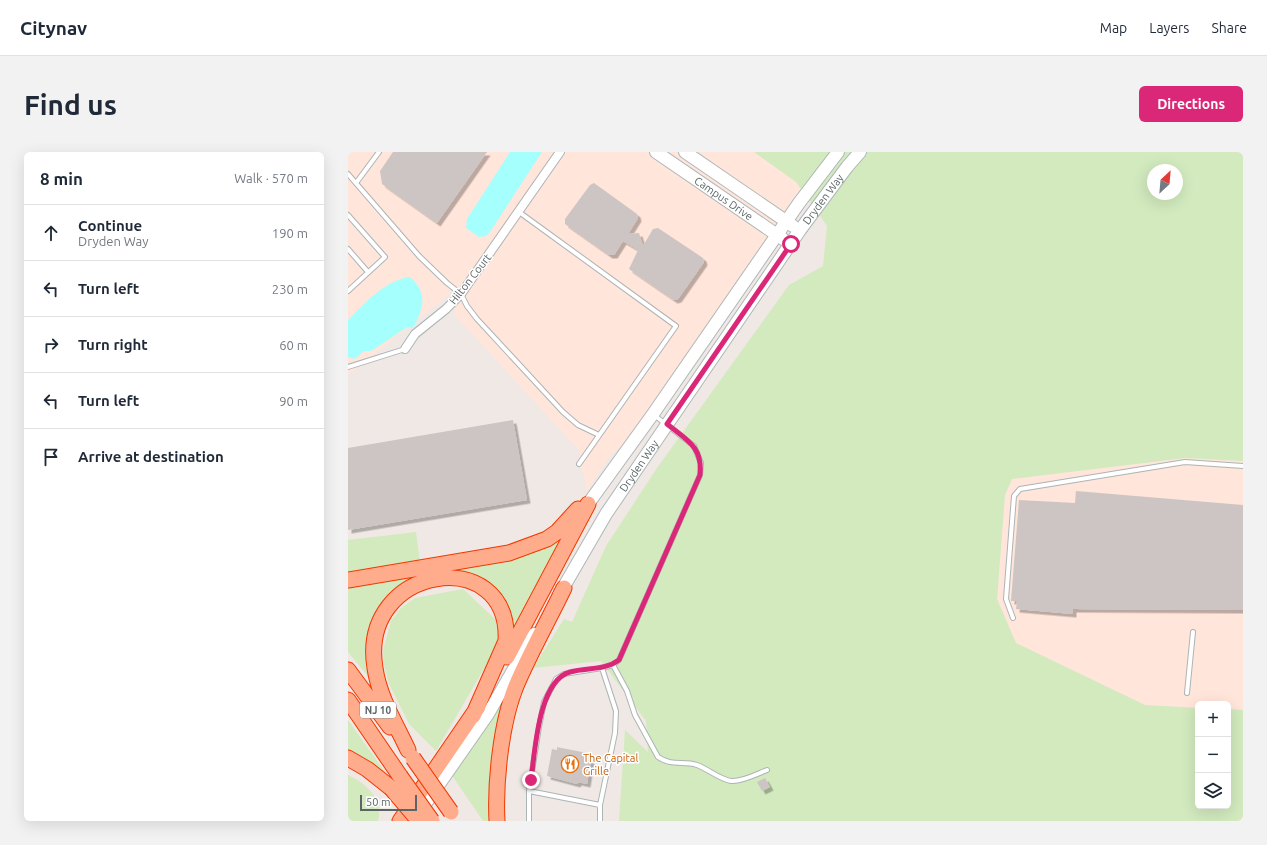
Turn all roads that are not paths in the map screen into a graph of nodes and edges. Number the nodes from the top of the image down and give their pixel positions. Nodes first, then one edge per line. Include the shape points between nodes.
1 (379, 152) edge
2 (560, 152) edge
3 (656, 152) edge
4 (685, 152) edge
5 (838, 152) edge
6 (860, 152) edge
7 (348, 174) edge
8 (356, 183) junction
9 (518, 212) junction
10 (348, 215) edge
11 (786, 222) junction
12 (800, 230) junction
13 (777, 235) junction
14 (791, 244) junction
15 (348, 249) edge
16 (368, 272) junction
17 (348, 283) edge
18 (350, 289) edge
19 (461, 294) junction
20 (405, 349) joint
21 (348, 367) edge
22 (653, 414) junction
23 (667, 424) junction
24 (598, 435) junction
25 (579, 464) dead end
26 (1243, 466) edge
27 (588, 504) junction
28 (348, 580) edge
29 (564, 588) junction
30 (1013, 618) dead end
31 (1193, 632) dead end
32 (613, 665) junction
33 (602, 668) junction
34 (348, 670) edge
35 (1187, 693) dead end
36 (348, 700) edge
37 (473, 716) junction
38 (410, 754) junction
39 (348, 758) edge
40 (768, 770) dead end
41 (529, 791) junction
42 (600, 805) junction
43 (454, 817) edge
44 (400, 821) edge
45 (413, 821) edge
46 (419, 821) edge
47 (432, 821) edge
48 (497, 821) edge
49 (529, 821) edge
50 (600, 821) edge

1 - 8 lane
2 - 9 street, Hilton Court
3 - 13 street, Campus Drive
4 - 11 street, Campus Drive
5 - 11 street, Dryden Way
6 - 12 street, Dryden Way
7 - 8 lane
8 - 19 lane via 419,256
9 - 19 street, Hilton Court
9 - 24 lane via 676,326
10 - 16 lane via 385,257
11 - 12 street, Campus Drive
11 - 13 street, Dryden Way
12 - 14 street, Dryden Way
13 - 14 street, Campus Drive
13 - 22 street, Dryden Way
14 - 23 street, Dryden Way
15 - 16 lane
16 - 18 lane
17 - 18 lane
19 - 20 street, Hilton Court via 414,334
19 - 24 lane via 477,319 563,412 578,425
20 - 21 lane, Hilton Court
22 - 23 lane
22 - 27 street, Dryden Way
23 - 29 street, Dryden Way via 606,514
23 - 32 lane via 694,446 701,462 700,475 619,660
24 - 25 lane
26 - 30 lane via 1185,462 1020,489 1014,496 1006,599
27 - 28 highway via 578,510 557,532 535,545 478,559
27 - 37 highway
29 - 45 street, Dryden Way via 544,616 488,714
29 - 48 highway via 516,687 510,705 497,789
31 - 35 lane
32 - 33 lane
32 - 40 lane via 627,691 635,715 658,756 664,761 672,764 696,764 731,781
33 - 41 lane via 570,672 556,680 553,685 542,709
33 - 42 lane via 616,711 615,733
34 - 38 highway, NJ 10
36 - 47 highway, NJ 10, bridge
37 - 38 highway via 506,641 504,615 490,594 473,582 452,578 426,580 407,589 395,599 380,621 374,640 375,669 381,692
37 - 44 highway
38 - 43 highway, NJ 10, bridge
39 - 46 highway, bridge via 391,788
41 - 42 lane
41 - 49 lane
42 - 50 lane

